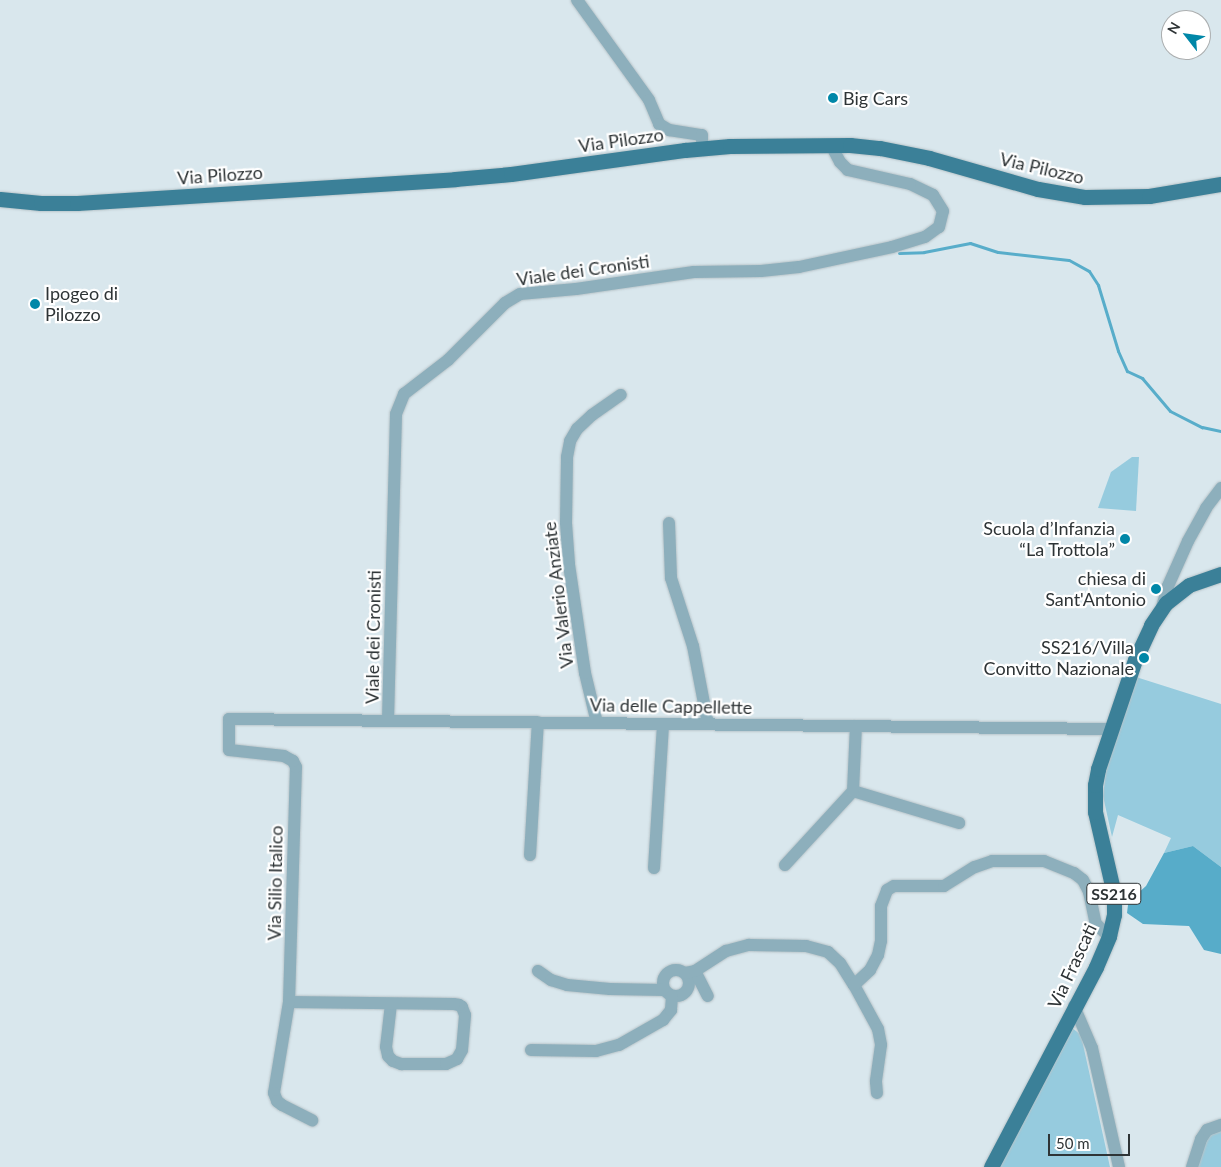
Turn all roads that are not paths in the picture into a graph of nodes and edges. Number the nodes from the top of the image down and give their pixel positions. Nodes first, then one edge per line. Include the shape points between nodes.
1 (577, 0) edge
2 (831, 145) junction
3 (702, 148) junction
4 (1221, 184) edge
5 (0, 194) edge
6 (0, 198) edge
7 (21, 202) junction
8 (621, 395) dead end
9 (1221, 488) edge
10 (669, 523) dead end
11 (1221, 574) edge
12 (1162, 607) junction
13 (229, 719) joint
14 (388, 720) junction
15 (538, 722) junction
16 (598, 723) junction
17 (663, 724) junction
18 (708, 724) junction
19 (856, 726) junction
20 (1111, 729) junction
21 (853, 792) junction
22 (959, 823) dead end
23 (530, 855) dead end
24 (785, 865) dead end
25 (654, 868) dead end
26 (1109, 936) junction
27 (538, 971) dead end
28 (690, 972) junction
29 (854, 985) junction
30 (668, 993) junction
31 (708, 996) dead end
32 (289, 1002) junction
33 (391, 1004) junction
34 (1074, 1006) junction
35 (531, 1050) dead end
36 (877, 1093) dead end
37 (312, 1120) dead end
38 (1221, 1125) edge
39 (992, 1167) edge
40 (1119, 1167) edge
41 (1192, 1167) edge

1 - 3 street via 649,100 659,124 669,130 702,135
2 - 3 main road, Via Pilozzo
2 - 4 main road, Via Pilozzo via 891,149 1038,189 1085,197 1143,197
2 - 14 street, Viale dei Cronisti via 848,170 910,184 933,195 943,211 939,226 926,237 902,245 808,265 761,271 694,272 520,294 504,303 448,360 404,394 396,414
3 - 7 main road, Via Pilozzo via 492,176 77,203
5 - 7 main road, Via Pilozzo
6 - 7 main road, Via Pilozzo
8 - 16 street, Via Valerio Anziate via 577,428 570,440 566,461 569,564 586,676
9 - 12 street via 1188,541
10 - 18 street via 671,578 693,646
11 - 12 main road, Via Frascati / SS216 via 1188,585
12 - 20 main road, Via Frascati / SS216 via 1138,652
13 - 14 street, Via delle Cappellette
13 - 32 street, Via Silio Italico via 229,750 284,756 296,767
14 - 15 street, Via delle Cappellette
15 - 16 street, Via delle Cappellette
15 - 23 street
16 - 17 street, Via delle Cappellette
17 - 18 street, Via delle Cappellette
17 - 25 street
18 - 19 street, Via delle Cappellette
19 - 20 street, Via delle Cappellette
19 - 21 street
20 - 26 main road, Via Frascati / SS216 via 1098,769 1094,796 1114,894
21 - 22 street
21 - 24 street
26 - 29 street via 1096,924 1089,892 1083,880 1074,873 1044,860 992,861 944,886 894,886 887,890 881,906 878,955 870,970
26 - 34 main road, Via Frascati / SS216
27 - 30 street via 567,985
28 - 29 street via 720,954 742,946 806,946 833,955
28 - 30 street via 688,990 681,996
28 - 30 street via 673,970 666,974 662,982
28 - 31 street
29 - 36 street via 880,1037
30 - 35 street via 672,1008 666,1018 619,1045 596,1050
32 - 33 street
32 - 37 street via 274,1093 282,1104
33 - 33 street via 386,1047 393,1061 401,1064 454,1062 459,1056 465,1015 462,1007 454,1004
34 - 39 main road, Via Frascati / SS216
34 - 40 street via 1092,1048
38 - 41 street via 1213,1127 1201,1139

